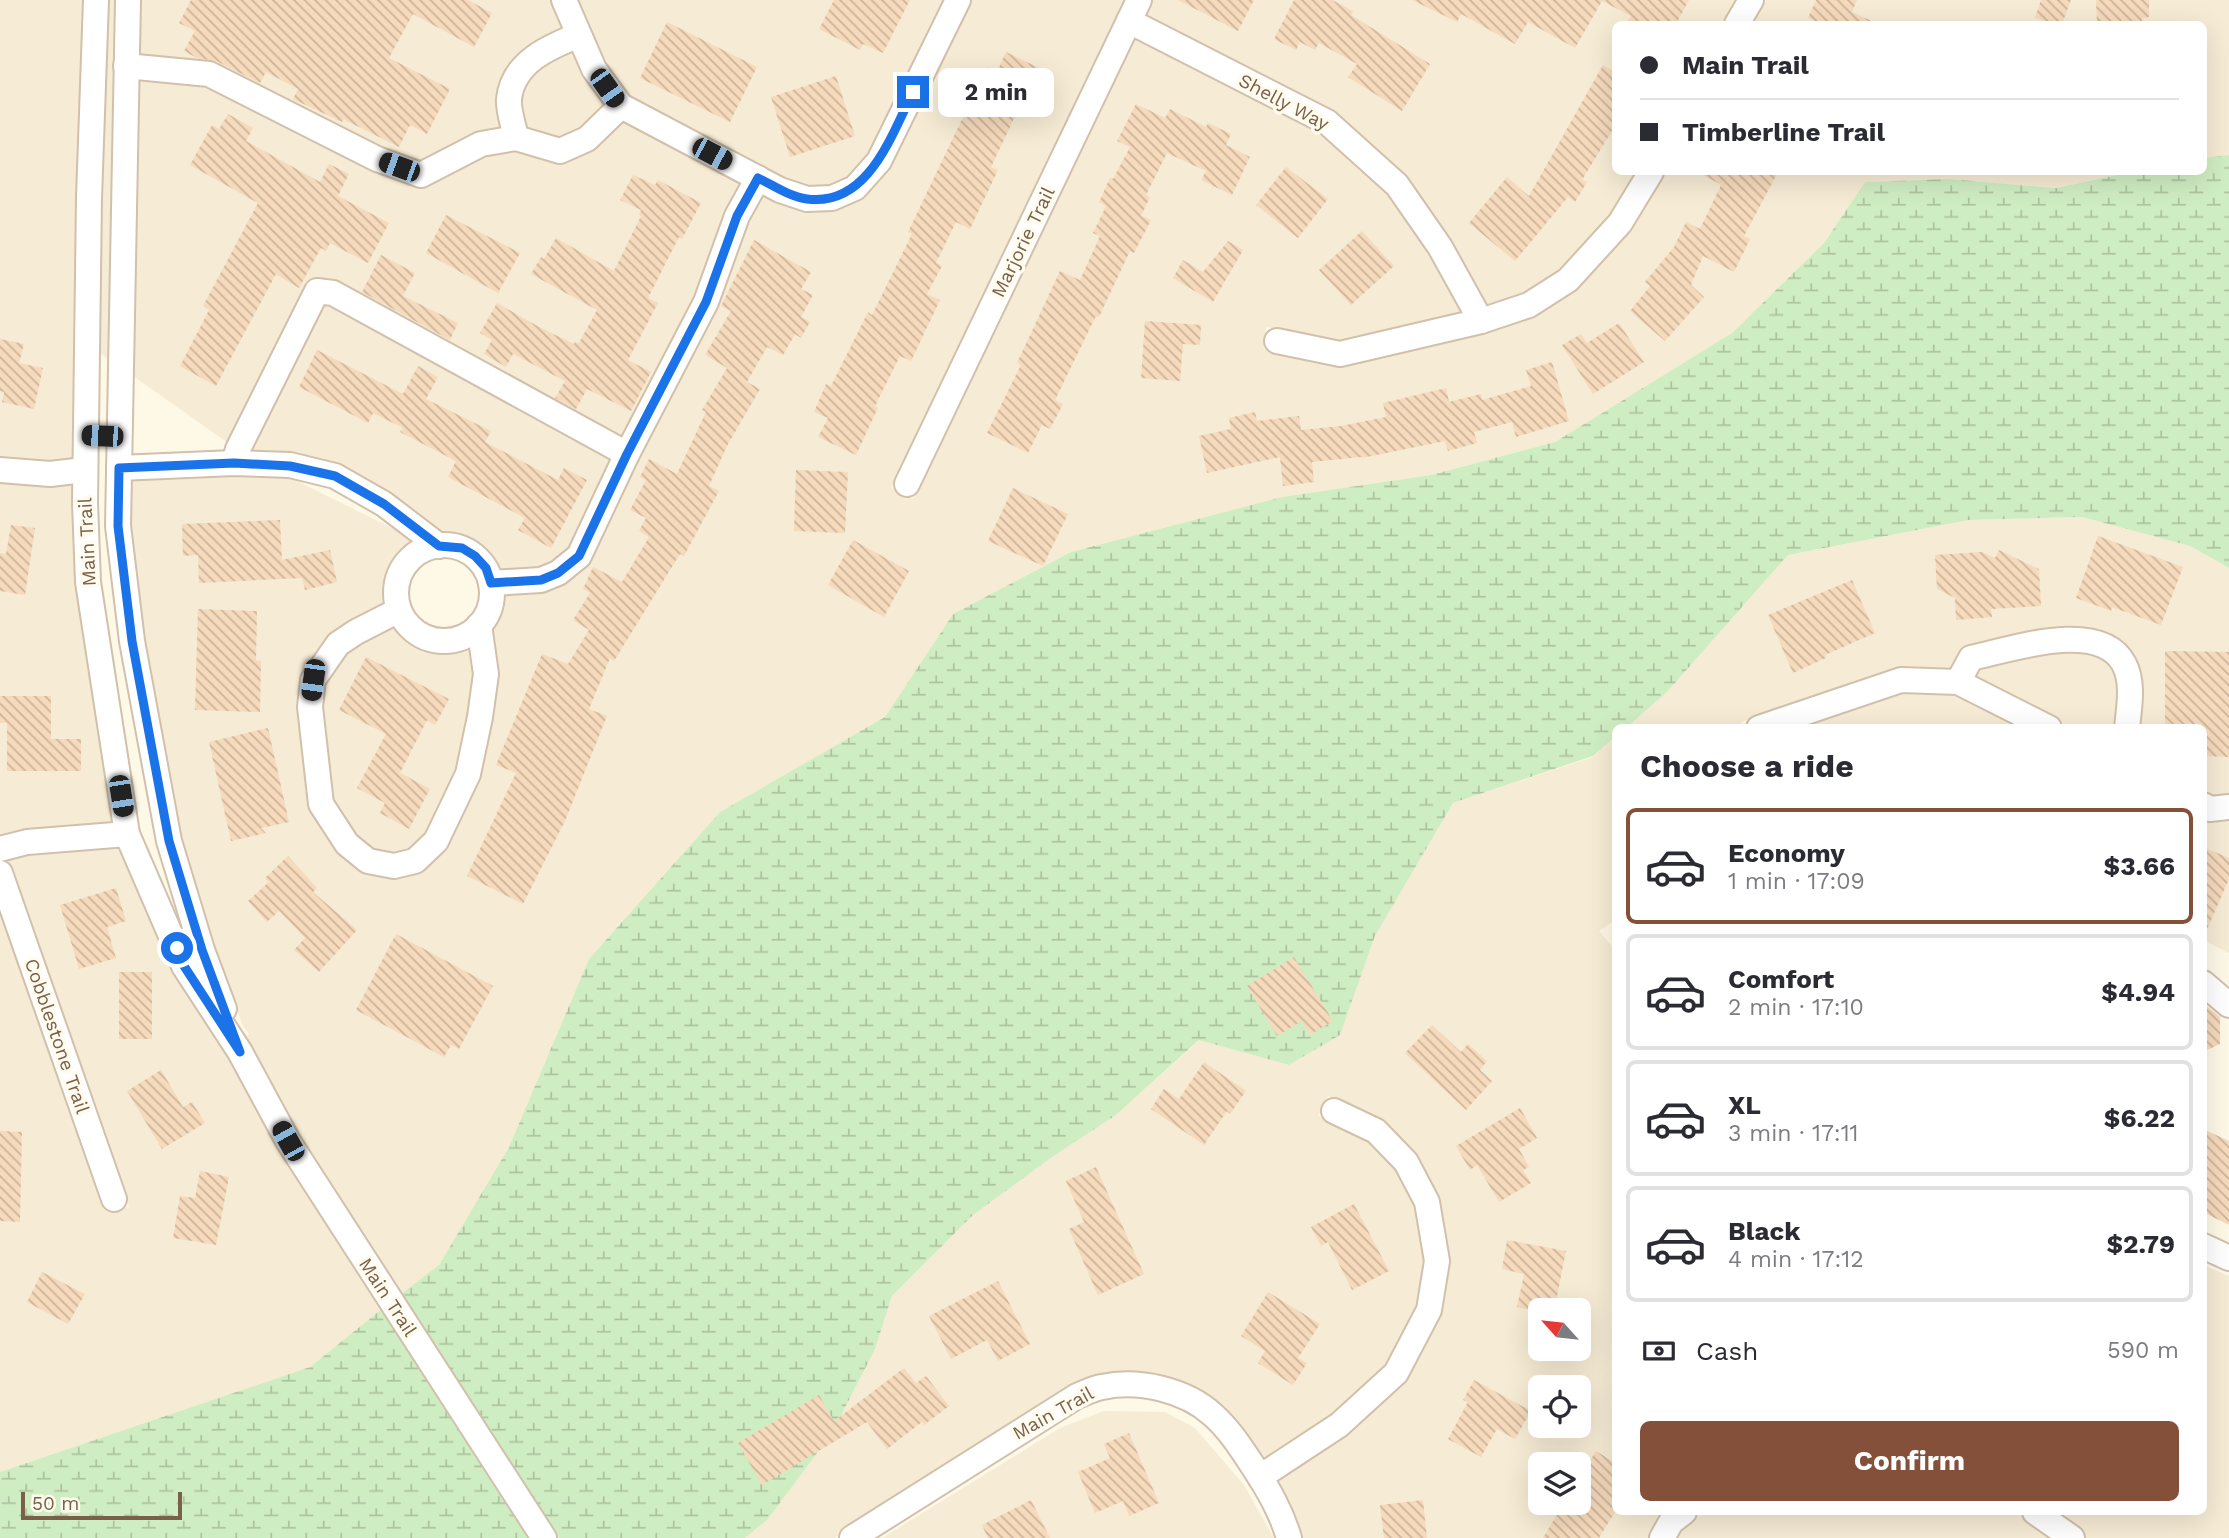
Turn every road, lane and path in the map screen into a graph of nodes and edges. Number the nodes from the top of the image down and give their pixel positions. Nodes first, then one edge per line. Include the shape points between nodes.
1 (96, 0) edge
2 (128, 0) edge
3 (564, 0) edge
4 (958, 0) edge
5 (1751, 0) edge
6 (1134, 11) edge
7 (1739, 21) edge
8 (579, 35) junction
9 (126, 66) junction
10 (621, 106) junction
11 (516, 138) junction
12 (1649, 175) edge
13 (758, 178) junction
14 (1481, 321) junction
15 (1277, 341) dead end
16 (85, 436) junction
17 (119, 437) junction
18 (627, 454) junction
19 (234, 463) junction
20 (119, 468) junction
21 (0, 470) edge
22 (84, 470) junction
23 (907, 484) dead end
24 (85, 503) junction
25 (118, 504) junction
26 (439, 546) junction
27 (491, 583) junction
28 (399, 610) junction
29 (480, 625) junction
30 (1958, 682) junction
31 (1771, 724) edge
32 (2041, 724) edge
33 (2127, 724) edge
34 (159, 789) junction
35 (121, 796) junction
36 (2207, 807) edge
37 (2229, 807) edge
38 (127, 834) junction
39 (0, 849) edge
40 (177, 868) junction
41 (0, 873) edge
42 (147, 878) junction
43 (2207, 986) edge
44 (2229, 1005) edge
45 (240, 1052) junction
46 (1334, 1111) dead end
47 (114, 1199) dead end
48 (2207, 1248) edge
49 (2229, 1258) edge
50 (1260, 1477) junction
51 (1680, 1515) edge
52 (2039, 1515) edge
53 (544, 1538) edge
54 (852, 1538) edge
55 (1289, 1538) edge
56 (1662, 1538) edge
57 (2072, 1538) edge

1 - 16 street, Main Trail
2 - 9 street, Main Trail
3 - 8 street
4 - 13 street via 879,161 855,188 832,198 807,199
5 - 7 street
6 - 14 street, Shelly Way via 1327,122 1397,185 1440,247
6 - 23 street, Marjorie Trail
8 - 10 street via 594,69
8 - 11 street via 546,49 519,70 509,100
9 - 11 street via 209,74 377,159 421,175 481,144
9 - 17 street, Main Trail
10 - 11 street via 587,139 559,151
10 - 13 street
12 - 14 street via 1620,223 1568,280 1529,305
13 - 18 street via 737,216 706,302
14 - 15 street via 1340,354
16 - 17 street
16 - 22 street, Main Trail
17 - 20 street, Main Trail
18 - 19 street via 333,293 317,291
18 - 27 street via 579,556 541,580
19 - 20 street
19 - 26 street via 290,466 335,476 384,504
20 - 25 street, Main Trail
21 - 22 street via 50,474
22 - 24 street, Main Trail
24 - 25 street
24 - 35 street, Main Trail via 88,582
25 - 34 street, Main Trail via 132,641
26 - 27 street via 462,548 475,556
26 - 28 street via 416,554 405,565 398,579
27 - 29 street via 492,599
28 - 29 street via 412,629 433,640 465,637
28 - 29 street via 338,645 313,680 310,708 321,804 347,844 368,861 394,866 415,861 436,841 468,774 486,674
30 - 31 street via 1901,680
30 - 32 street
30 - 33 street via 1971,658 2056,639 2090,641 2109,648 2124,663 2130,688
34 - 35 street
34 - 40 street, Main Trail
35 - 38 street, Main Trail
36 - 37 street
38 - 39 street via 27,842
38 - 42 street, Main Trail
40 - 42 street
40 - 45 street, Main Trail
41 - 47 street, Cobblestone Trail
42 - 45 street, Main Trail via 184,966
43 - 44 street
45 - 53 street, Main Trail via 288,1141
46 - 50 street via 1376,1131 1406,1161 1427,1202 1437,1261 1429,1310 1396,1374 1339,1425
48 - 49 street
50 - 54 street, Main Trail via 1227,1429 1196,1402 1174,1391 1122,1384 1101,1387 1052,1411
50 - 55 street, Main Trail
51 - 56 street
52 - 57 street

